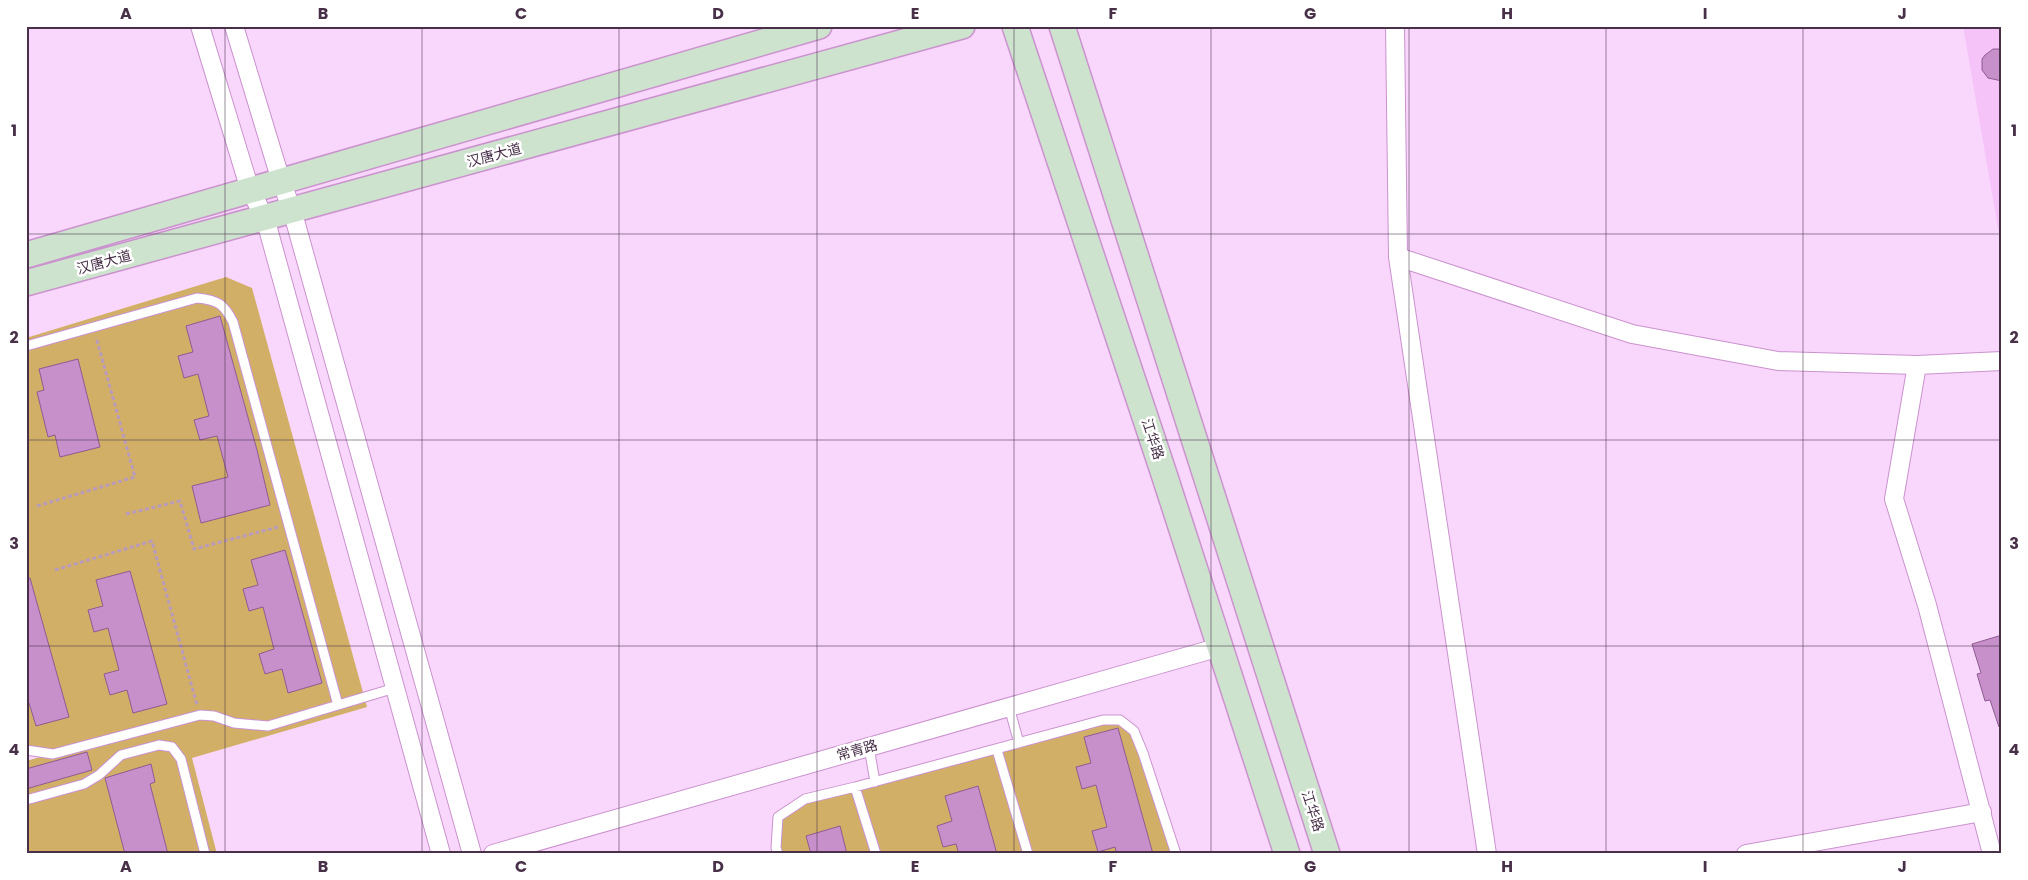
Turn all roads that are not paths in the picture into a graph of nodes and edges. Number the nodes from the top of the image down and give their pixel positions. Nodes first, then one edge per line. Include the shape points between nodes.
1 (200, 26) edge
2 (234, 26) edge
3 (820, 26) edge
4 (962, 26) edge
5 (1015, 26) edge
6 (1062, 26) edge
7 (1395, 26) edge
8 (281, 181) junction
9 (250, 190) junction
10 (292, 210) junction
11 (265, 218) junction
12 (26, 255) edge
13 (1398, 257) junction
14 (26, 283) edge
15 (26, 346) edge
16 (2002, 361) edge
17 (1917, 366) junction
18 (1220, 647) junction
19 (395, 688) junction
20 (338, 705) junction
21 (1009, 707) junction
22 (1019, 743) junction
23 (869, 747) junction
24 (26, 750) edge
25 (997, 750) junction
26 (875, 782) junction
27 (856, 787) junction
28 (26, 800) edge
29 (1982, 812) junction
30 (205, 854) edge
31 (441, 854) edge
32 (472, 854) edge
33 (493, 854) edge
34 (778, 854) edge
35 (876, 854) edge
36 (1028, 854) edge
37 (1176, 854) edge
38 (1287, 854) edge
39 (1326, 854) edge
40 (1487, 854) edge
41 (1746, 854) edge
42 (1992, 854) edge

1 - 9 street
2 - 8 street
3 - 8 main road, 汉唐大道
4 - 10 main road, 汉唐大道
5 - 18 main road, 江华路
6 - 39 main road, 江华路
7 - 13 street
8 - 9 main road, 汉唐大道
8 - 10 street
9 - 11 street
9 - 12 main road, 汉唐大道
10 - 11 main road, 汉唐大道
10 - 32 street
11 - 14 main road, 汉唐大道
11 - 19 street
13 - 17 street via 1632,334 1778,361
13 - 40 street
15 - 20 lane via 197,298 213,299 226,308 233,322
16 - 17 street
17 - 29 street via 1894,499 1927,605
18 - 21 street, 常青路
18 - 38 main road, 江华路
19 - 20 lane
19 - 31 street
20 - 24 lane via 268,726 200,715 53,754
21 - 22 lane
21 - 23 street, 常青路
22 - 25 lane
22 - 37 lane via 1103,720 1120,720 1134,731
23 - 26 lane
23 - 33 street, 常青路
25 - 26 lane
25 - 36 lane
26 - 27 lane
27 - 34 lane via 805,799 778,817
27 - 35 lane
28 - 30 lane via 84,784 121,755 159,745 172,747 181,759
29 - 41 street
29 - 42 street

